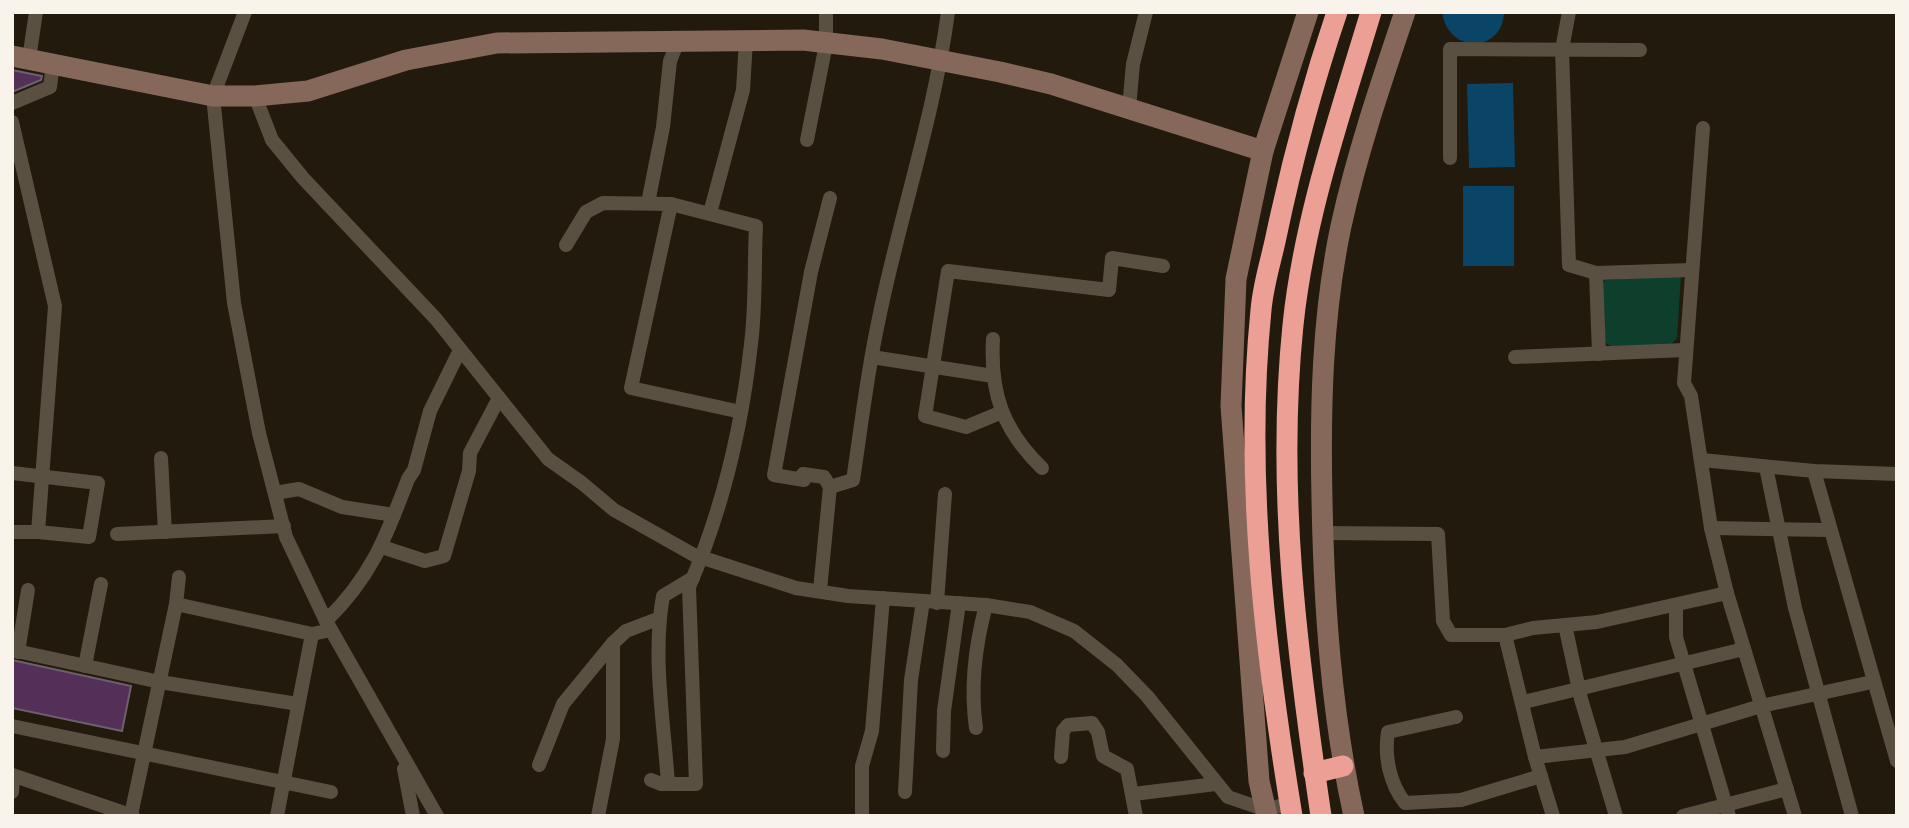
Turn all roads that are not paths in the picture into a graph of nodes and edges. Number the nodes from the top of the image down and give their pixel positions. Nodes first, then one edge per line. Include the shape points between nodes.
1 (36, 12) edge
2 (244, 12) edge
3 (827, 12) edge
4 (948, 12) edge
5 (1146, 12) edge
6 (1308, 12) edge
7 (1337, 12) edge
8 (1371, 12) edge
9 (1405, 12) edge
10 (1569, 12) edge
11 (746, 40) junction
12 (678, 41) junction
13 (826, 44) junction
14 (1562, 49) junction
15 (1640, 50) dead end
16 (21, 57) edge
17 (942, 62) junction
18 (53, 64) junction
19 (213, 96) junction
20 (255, 96) junction
21 (12, 103) edge
22 (1129, 108) junction
23 (12, 122) edge
24 (1703, 128) dead end
25 (807, 140) dead end
26 (1263, 151) junction
27 (1450, 158) dead end
28 (830, 198) dead end
29 (649, 203) junction
30 (670, 204) junction
31 (710, 213) junction
32 (566, 245) dead end
33 (1163, 266) dead end
34 (1691, 270) junction
35 (1596, 273) junction
36 (993, 339) dead end
37 (460, 349) junction
38 (1685, 350) junction
39 (1599, 355) junction
40 (872, 357) junction
41 (1515, 358) dead end
42 (933, 367) junction
43 (993, 376) junction
44 (499, 398) junction
45 (741, 412) junction
46 (1002, 412) junction
47 (161, 458) dead end
48 (1702, 460) junction
49 (1766, 467) junction
50 (1042, 468) dead end
51 (1814, 471) junction
52 (12, 473) edge
53 (1897, 474) edge
54 (42, 477) junction
55 (830, 487) junction
56 (275, 493) junction
57 (944, 494) dead end
58 (394, 515) junction
59 (284, 526) junction
60 (1711, 528) junction
61 (1777, 528) junction
62 (1830, 530) junction
63 (12, 532) edge
64 (38, 532) junction
65 (165, 532) junction
66 (1323, 533) junction
67 (117, 534) dead end
68 (382, 547) junction
69 (702, 557) junction
70 (179, 577) dead end
71 (693, 579) junction
72 (101, 584) dead end
73 (28, 590) dead end
74 (820, 590) junction
75 (1727, 593) junction
76 (883, 598) junction
77 (930, 602) junction
78 (958, 603) junction
79 (176, 604) junction
80 (986, 605) junction
81 (1676, 605) junction
82 (660, 618) junction
83 (1565, 625) junction
84 (328, 626) junction
85 (312, 634) junction
86 (1505, 635) junction
87 (613, 643) junction
88 (1744, 649) junction
89 (15, 651) edge
90 (1683, 664) junction
91 (85, 666) junction
92 (160, 682) junction
93 (1872, 682) junction
94 (1578, 687) junction
95 (1819, 692) junction
96 (1524, 702) junction
97 (298, 704) junction
98 (1762, 706) junction
99 (1456, 717) dead end
100 (1702, 724) junction
101 (12, 726) edge
102 (976, 728) dead end
103 (1595, 749) junction
104 (399, 751) junction
105 (943, 751) dead end
106 (145, 752) junction
107 (1061, 757) dead end
108 (1535, 757) junction
109 (1897, 761) edge
110 (539, 765) dead end
111 (1343, 766) junction
112 (1314, 772) junction
113 (13, 775) edge
114 (1541, 776) junction
115 (651, 780) dead end
116 (283, 782) junction
117 (668, 784) junction
118 (1216, 784) junction
119 (1787, 789) junction
120 (12, 792) edge
121 (331, 792) dead end
122 (905, 792) dead end
123 (1133, 794) junction
124 (1291, 810) edge
125 (1727, 810) edge
126 (1266, 813) edge
127 (132, 815) edge
128 (277, 816) edge
129 (413, 816) edge
130 (438, 816) edge
131 (598, 816) edge
132 (862, 816) edge
133 (1136, 816) edge
134 (1321, 816) edge
135 (1354, 816) edge
136 (1553, 816) edge
137 (1616, 816) edge
138 (1683, 816) edge
139 (1795, 816) edge
140 (1852, 816) edge

1 - 16 street
2 - 19 street
3 - 13 street
4 - 17 street
5 - 22 street via 1133,64
6 - 26 street
7 - 124 highway via 1293,159 1261,307 1256,404 1261,574 1273,707
8 - 112 highway via 1323,169 1293,325 1288,444 1290,570
9 - 66 street via 1363,137 1341,227 1324,330
10 - 14 street
11 - 12 street
11 - 13 street via 780,38
11 - 31 street via 743,90
12 - 20 street via 497,43 406,60 308,91
12 - 29 street via 670,61
13 - 17 street via 882,49
13 - 25 street
14 - 15 street
14 - 27 street via 1450,49
14 - 35 street via 1569,265
16 - 18 street
17 - 22 street via 1051,84
17 - 40 street
18 - 19 street
18 - 21 street via 50,87
19 - 20 street
19 - 56 street via 234,303
20 - 37 street via 272,140
22 - 26 street
23 - 54 street via 55,306
24 - 34 street
26 - 126 street via 1236,279 1231,406 1257,768
28 - 55 street via 810,272 774,475 804,480 803,474 824,477
29 - 30 street
29 - 32 street via 603,203 586,212
30 - 31 street
30 - 45 street via 631,388
31 - 45 street via 756,226 752,342
33 - 42 street via 1112,258 1109,290 948,271
34 - 35 street
34 - 38 street
35 - 39 street
36 - 43 street
37 - 44 street
37 - 58 street via 430,411 414,470
38 - 39 street
38 - 48 street via 1685,383
39 - 41 street
40 - 42 street
40 - 55 street via 853,480
42 - 43 street
42 - 46 street via 925,416 965,427
43 - 46 street
44 - 68 street via 470,453 444,556 425,561
44 - 69 street via 548,459 614,510
45 - 69 street
46 - 50 street via 1010,432
47 - 65 street
48 - 49 street
48 - 60 street
49 - 51 street
49 - 61 street
51 - 53 street
51 - 62 street
52 - 54 street
54 - 64 street
54 - 64 street via 98,483 89,537
55 - 74 street
56 - 58 street via 299,489 342,507
56 - 59 street
57 - 77 street
58 - 68 street
59 - 65 street
59 - 84 street
60 - 61 street
60 - 75 street
61 - 62 street
61 - 95 street
62 - 93 street
63 - 64 street
65 - 67 street
66 - 86 street via 1438,534 1443,621 1451,635
66 - 111 street via 1324,594
68 - 84 street
69 - 71 street
69 - 74 street via 796,588
70 - 79 street
71 - 82 street via 663,596
71 - 117 street via 689,587 696,784
72 - 91 street
73 - 89 street
74 - 76 street
75 - 81 street
75 - 88 street
76 - 77 street
76 - 132 street via 872,731 862,766
77 - 78 street
77 - 122 street via 911,680
78 - 80 street
78 - 105 street
79 - 85 street
79 - 92 street
80 - 102 street via 974,666
80 - 118 street via 1030,612 1074,631 1147,696
81 - 83 street
81 - 90 street via 1676,637
82 - 87 street via 626,631
82 - 117 street via 660,702
83 - 86 street
83 - 94 street
84 - 85 street
84 - 104 street
85 - 97 street
86 - 96 street
87 - 110 street via 563,704
87 - 131 street via 613,738
88 - 90 street
88 - 98 street
89 - 91 street
90 - 94 street
90 - 100 street
91 - 92 street
92 - 97 street
92 - 106 street
93 - 95 street
93 - 109 street
94 - 96 street
94 - 103 street
95 - 98 street
95 - 140 street
96 - 108 street
97 - 116 street
98 - 100 street
98 - 119 street
99 - 114 street via 1388,732 1393,788 1405,803 1461,800
100 - 103 street via 1625,747
100 - 125 street
101 - 106 street
103 - 108 street
103 - 137 street
104 - 129 street
104 - 130 street
106 - 116 street
106 - 127 street
107 - 123 street via 1063,730 1068,725 1092,723 1103,756 1127,769
108 - 114 street
111 - 112 highway
111 - 135 street
112 - 134 highway
113 - 120 street
113 - 127 street
114 - 136 street
115 - 117 street
116 - 121 street
116 - 128 street
118 - 123 street
118 - 126 street via 1228,797
119 - 125 street
119 - 139 street
123 - 133 street
124 - 126 street
125 - 138 street

